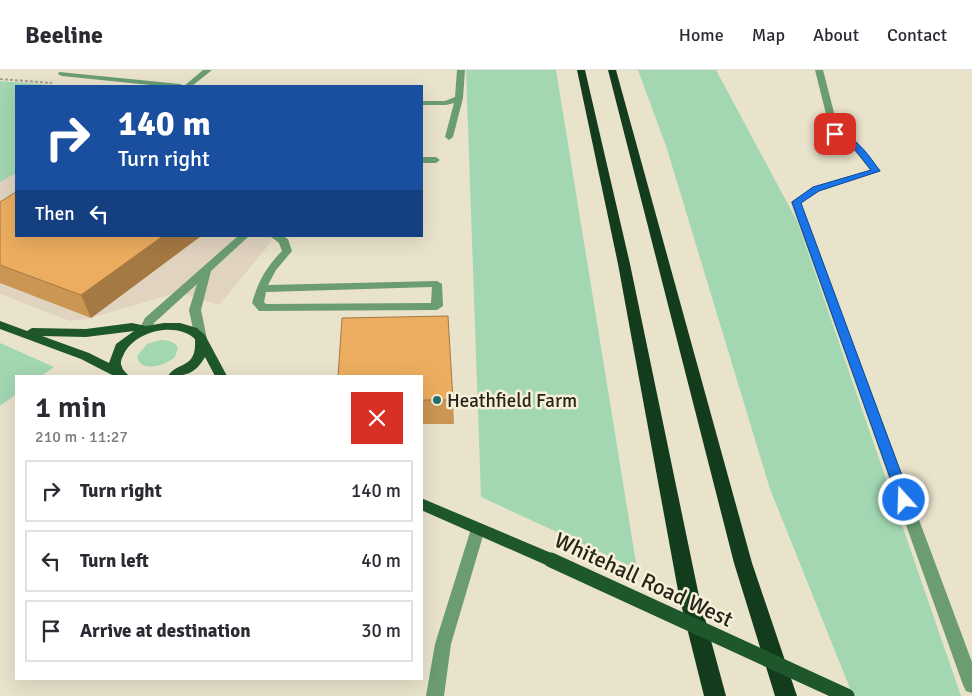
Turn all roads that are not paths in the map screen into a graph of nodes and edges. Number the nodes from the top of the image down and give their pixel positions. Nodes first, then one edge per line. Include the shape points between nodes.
1 (208, 70) edge
2 (461, 70) edge
3 (581, 70) edge
4 (612, 70) edge
5 (819, 70) edge
6 (62, 74) dead end
7 (170, 85) edge
8 (189, 85) edge
9 (459, 98) junction
10 (423, 103) edge
11 (449, 137) dead end
12 (423, 160) edge
13 (436, 160) dead end
14 (243, 237) edge
15 (277, 237) edge
16 (206, 272) junction
17 (261, 289) junction
18 (0, 324) edge
19 (145, 330) junction
20 (19, 331) junction
21 (201, 340) junction
22 (120, 375) edge
23 (176, 375) edge
24 (220, 375) edge
25 (423, 505) edge
26 (478, 528) junction
27 (972, 685) edge
28 (435, 696) edge
29 (715, 696) edge
30 (786, 696) edge
31 (847, 696) edge

1 - 8 street
2 - 9 street
3 - 29 highway via 624,264 689,596
4 - 30 highway via 743,563
5 - 27 street via 835,134 854,143 876,171 816,189 796,202
6 - 7 street
9 - 10 street via 446,103
9 - 11 street
12 - 13 street
14 - 16 street
15 - 17 street via 284,241 287,251 265,276
16 - 19 street via 149,320
16 - 21 street via 195,310
17 - 17 street via 437,284 437,306 273,309 263,308 258,303
18 - 20 main road
19 - 20 main road via 132,327 86,333
19 - 21 main road via 179,327 195,332
19 - 22 main road via 118,350 114,365
20 - 22 main road via 85,356
21 - 23 main road via 199,358
21 - 24 main road
25 - 26 main road, Whitehall Road West
26 - 28 street via 442,644
26 - 31 main road, Whitehall Road West, bridge

